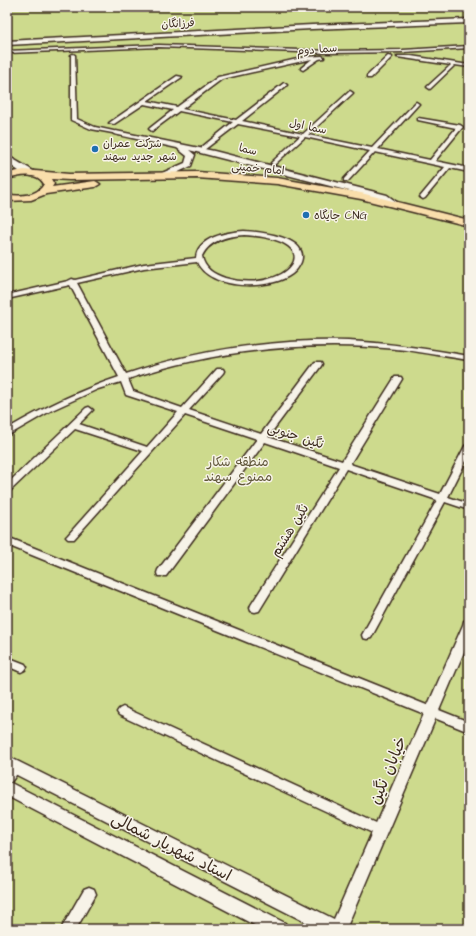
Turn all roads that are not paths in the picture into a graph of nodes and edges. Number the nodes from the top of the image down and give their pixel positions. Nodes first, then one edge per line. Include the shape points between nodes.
1 (469, 21) edge
2 (469, 25) edge
3 (7, 43) edge
4 (7, 46) edge
5 (469, 47) edge
6 (7, 52) edge
7 (73, 55) dead end
8 (318, 57) junction
9 (390, 57) junction
10 (454, 64) junction
11 (469, 66) edge
12 (303, 69) dead end
13 (179, 77) dead end
14 (369, 77) dead end
15 (284, 85) dead end
16 (430, 87) dead end
17 (350, 93) dead end
18 (142, 102) junction
19 (416, 104) dead end
20 (177, 109) junction
21 (420, 119) dead end
22 (239, 122) junction
23 (112, 123) dead end
24 (152, 129) dead end
25 (116, 133) joint
26 (305, 135) junction
27 (178, 146) junction
28 (204, 148) dead end
29 (375, 150) junction
30 (7, 159) edge
31 (432, 162) junction
32 (274, 163) dead end
33 (449, 165) junction
34 (469, 170) edge
35 (36, 174) junction
36 (165, 175) junction
37 (7, 176) edge
38 (346, 180) dead end
39 (44, 191) junction
40 (423, 197) dead end
41 (7, 198) edge
42 (394, 203) junction
43 (469, 223) edge
44 (469, 232) edge
45 (199, 260) junction
46 (72, 281) junction
47 (7, 297) edge
48 (469, 358) edge
49 (318, 364) dead end
50 (220, 371) dead end
51 (124, 378) junction
52 (398, 379) dead end
53 (89, 410) dead end
54 (182, 412) junction
55 (73, 425) junction
56 (7, 433) edge
57 (263, 438) junction
58 (469, 446) edge
59 (148, 450) junction
60 (344, 465) junction
61 (7, 489) edge
62 (442, 498) junction
63 (469, 506) edge
64 (70, 537) dead end
65 (7, 541) edge
66 (162, 573) dead end
67 (255, 608) dead end
68 (469, 625) edge
69 (367, 635) dead end
70 (7, 661) edge
71 (21, 667) dead end
72 (123, 712) dead end
73 (432, 712) junction
74 (469, 727) edge
75 (10, 769) edge
76 (7, 788) edge
77 (381, 831) junction
78 (89, 894) dead end
79 (68, 929) edge
80 (279, 929) edge
81 (338, 929) edge

1 - 3 main road, فرزانگان
2 - 4 main road, فرزانگان
5 - 6 street via 328,52 159,46
7 - 25 street via 74,120 93,128
8 - 9 street, سما دوم
8 - 12 street
8 - 20 street, سما دوم via 220,78
9 - 10 street, سما دوم via 411,57
9 - 14 street
10 - 11 street, سما دوم
10 - 16 street
13 - 18 street
15 - 22 street
17 - 26 street
18 - 20 street, سما اول
18 - 23 street
19 - 29 street
20 - 22 street, سما اول
20 - 24 street, سما دوم
21 - 31 street via 460,127
22 - 26 street, سما اول
22 - 28 street
25 - 27 street, سما
26 - 29 street, سما اول
26 - 32 street
27 - 36 street via 192,155 188,164
27 - 42 street, سما via 384,196
29 - 31 street, سما اول
29 - 38 street
30 - 35 main road via 25,171
31 - 33 street, سما اول
33 - 34 street, سما اول
33 - 40 street
35 - 36 main road, امام خمینی via 69,177
35 - 37 main road, امام خمینی
35 - 39 main road via 45,177 49,184
36 - 42 main road, امام خمینی via 277,181
39 - 41 main road, امام خمینی via 31,197
39 - 44 main road, امام خمینی via 140,180 260,185 384,209
42 - 43 main road, امام خمینی
45 - 45 street via 203,268 223,280 246,283 283,276 293,270 298,262 296,251 285,241 266,234 244,233 229,235 211,242 201,252
45 - 46 street via 144,266
46 - 47 street
46 - 51 street
48 - 51 street via 397,346 291,345 243,349 157,367
49 - 57 street
50 - 54 street
51 - 54 street, نگین جنوبی via 129,393
51 - 56 street via 80,393
52 - 60 street, نگین هشتم
53 - 55 street
54 - 57 street, نگین جنوبی
54 - 59 street
55 - 59 street
55 - 61 street
57 - 60 street, نگین جنوبی
57 - 66 street
58 - 62 street
59 - 64 street
60 - 62 street, نگین جنوبی
60 - 67 street, نگین هشتم
62 - 63 street, نگین جنوبی
62 - 69 street
65 - 73 street
68 - 73 street, خیابان نگین
70 - 71 street
72 - 77 street
73 - 74 street
73 - 77 street, خیابان نگین
75 - 81 street, استاد شهریار شمالی
76 - 80 street, استاد شهریار شمالی
77 - 81 street, خیابان نگین
78 - 79 street

